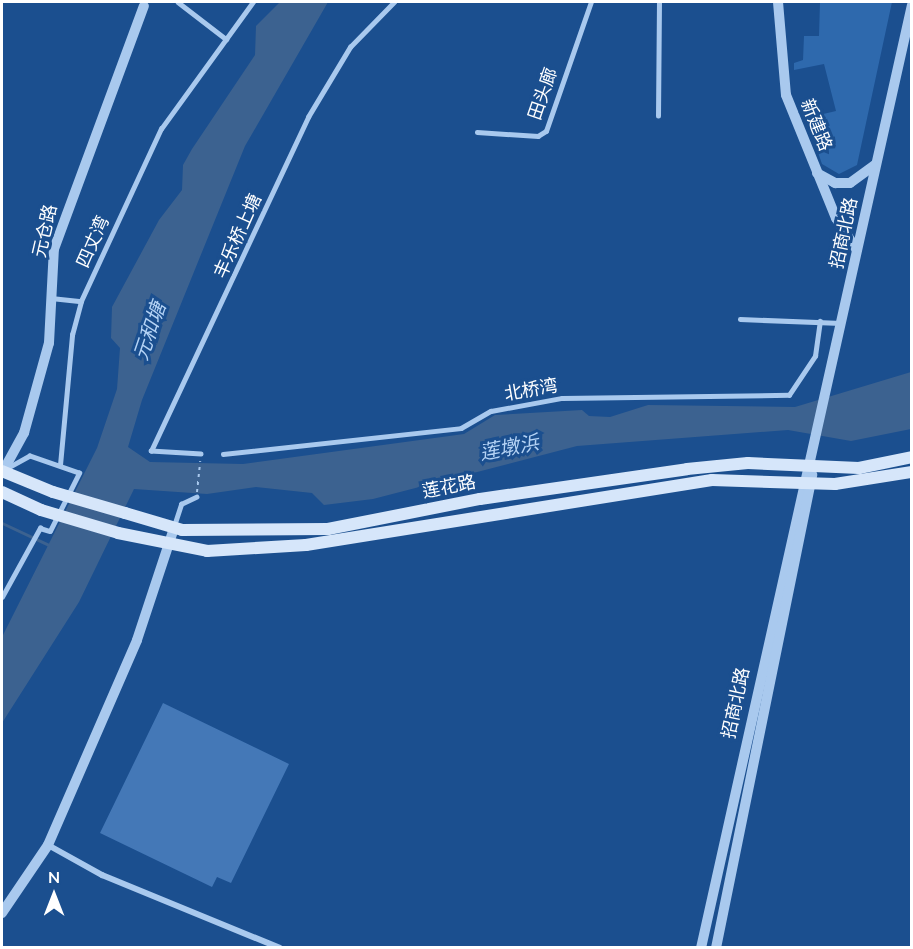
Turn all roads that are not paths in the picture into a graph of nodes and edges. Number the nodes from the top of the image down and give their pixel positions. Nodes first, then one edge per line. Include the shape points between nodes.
1 (178, 2) edge
2 (253, 2) edge
3 (394, 2) edge
4 (591, 2) edge
5 (659, 2) edge
6 (778, 2) edge
7 (145, 4) edge
8 (912, 5) edge
9 (226, 39) junction
10 (658, 116) dead end
11 (477, 132) dead end
12 (876, 165) junction
13 (817, 173) junction
14 (857, 250) junction
15 (51, 298) junction
16 (81, 301) junction
17 (740, 319) dead end
18 (820, 321) junction
19 (841, 323) junction
20 (201, 454) road end
21 (223, 454) dead end
22 (912, 457) edge
23 (60, 465) junction
24 (811, 468) junction
25 (912, 471) edge
26 (2, 472) edge
27 (801, 484) junction
28 (814, 484) junction
29 (2, 492) edge
30 (196, 497) road end
31 (174, 528) junction
32 (169, 544) junction
33 (2, 597) edge
34 (48, 845) junction
35 (2, 913) edge
36 (280, 948) edge
37 (701, 948) edge
38 (716, 948) edge

1 - 9 lane
2 - 9 lane, 四丈湾
3 - 20 lane, 丰乐桥上塘 via 350,47 308,117 151,451
4 - 11 lane, 田头廊 via 546,130 538,136
5 - 10 lane
6 - 13 street, 新建路 via 786,95
7 - 15 street, 元仓路 via 60,228
8 - 12 street, 招商北路
9 - 16 lane, 四丈湾 via 161,129
12 - 13 street via 850,183 836,183
12 - 14 street, 招商北路
13 - 14 street, 新建路
14 - 19 street, 招商北路
15 - 16 lane
15 - 26 street, 元仓路 via 49,343 24,433
16 - 23 lane, 四丈湾 via 72,334
17 - 18 lane
18 - 19 lane
18 - 21 lane, 北桥湾 via 815,356 789,395 562,398 491,411 461,428
19 - 24 street, 招商北路
22 - 24 main road, 莲花路 via 860,468
23 - 26 lane via 30,456
23 - 33 lane via 79,472 50,531 40,528
24 - 27 street, 招商北路
24 - 28 street, 招商北路
24 - 31 main road, 莲花路 via 748,463 687,469 480,499 328,530
25 - 28 main road, 莲花路 via 879,481
26 - 31 main road, 莲花路, bridge via 53,492
27 - 28 main road, 莲花路
27 - 32 main road, 莲花路 via 712,480 647,488 327,543 207,551
27 - 37 street, 招商北路
28 - 38 street, 招商北路
29 - 32 main road, 莲花路, bridge via 41,510
30 - 31 lane via 181,504
31 - 32 street
32 - 34 street via 137,640
34 - 35 street
34 - 36 street via 102,875

